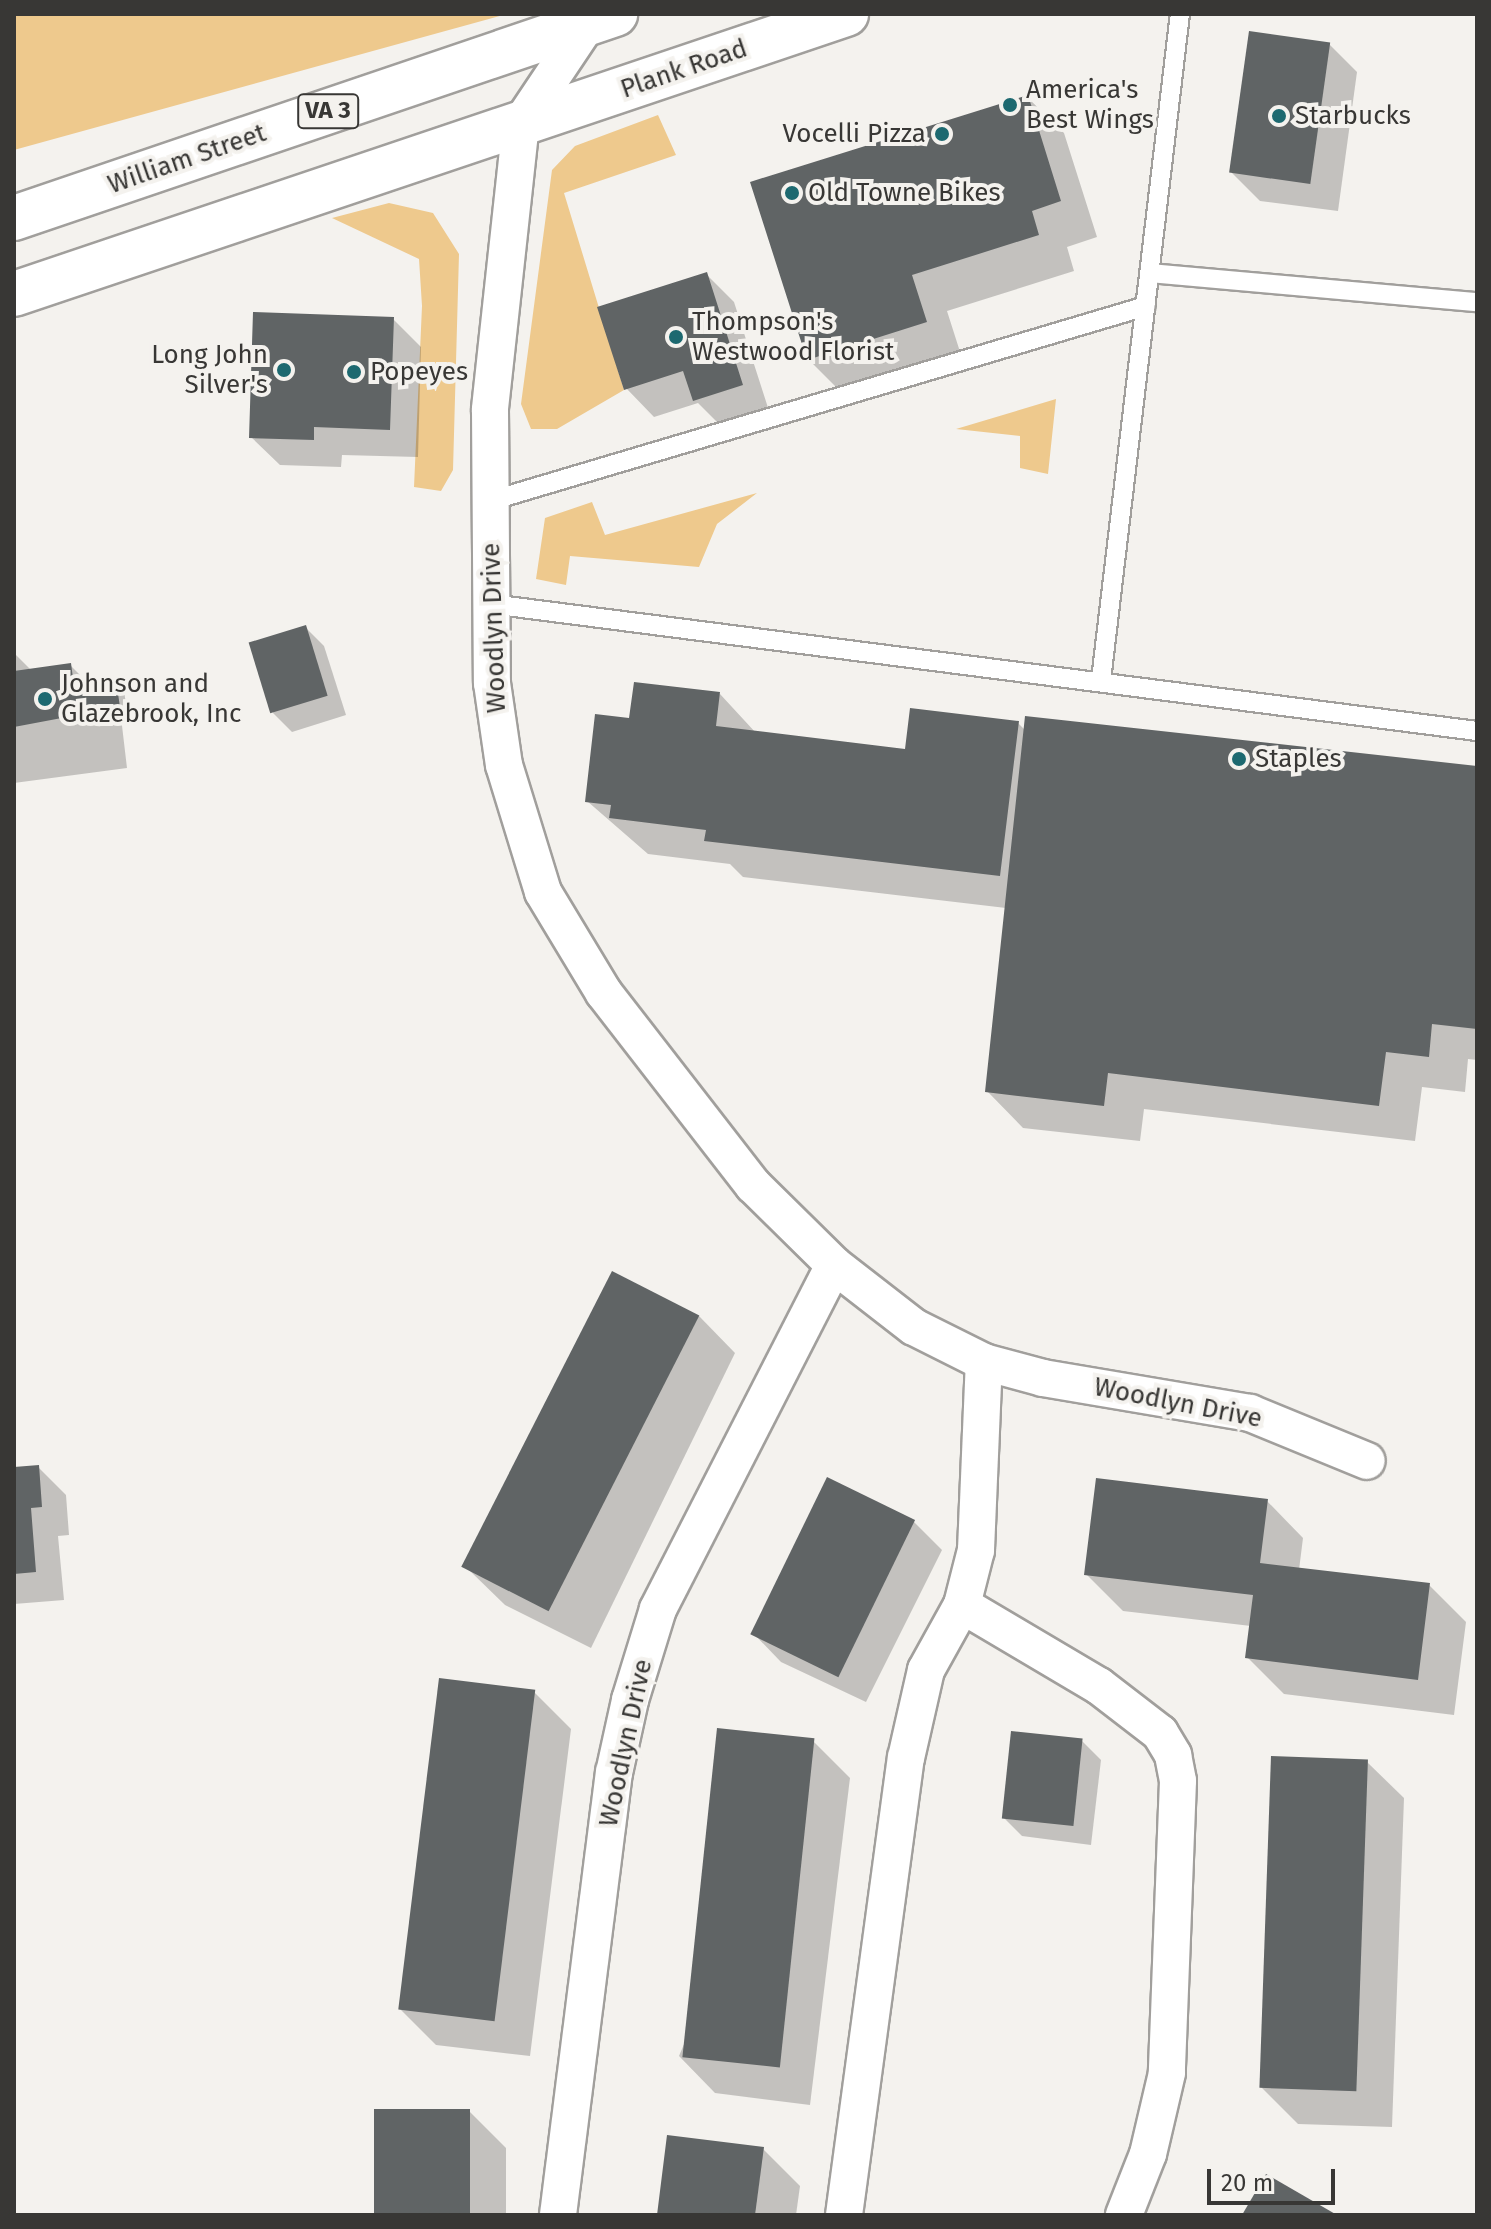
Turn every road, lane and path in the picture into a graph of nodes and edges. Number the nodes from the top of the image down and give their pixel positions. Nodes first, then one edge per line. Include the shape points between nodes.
1 (846, 14) edge
2 (1180, 14) edge
3 (597, 17) edge
4 (521, 123) junction
5 (14, 218) edge
6 (1150, 273) junction
7 (14, 294) edge
8 (1477, 302) edge
9 (1146, 306) junction
10 (490, 501) junction
11 (491, 604) junction
12 (1101, 680) junction
13 (1477, 731) edge
14 (834, 1265) junction
15 (984, 1362) junction
16 (1367, 1461) dead end
17 (962, 1605) junction
18 (558, 2215) edge
19 (844, 2215) edge
20 (1124, 2215) edge

1 - 4 highway, Plank Road
2 - 6 lane
3 - 4 street
3 - 5 highway, William Street / VA 3
4 - 7 highway
4 - 10 street, Woodlyn Drive via 490,410
6 - 8 lane
6 - 9 lane
9 - 10 lane
9 - 12 lane
10 - 11 street, Woodlyn Drive
11 - 12 lane
11 - 14 street, Woodlyn Drive via 492,683 504,765 543,892 604,993 673,1088 753,1185
12 - 13 lane
14 - 15 street, Woodlyn Drive via 914,1327
14 - 18 street, Woodlyn Drive via 658,1609 630,1700 614,1773
15 - 16 street, Woodlyn Drive via 1043,1378 1250,1413
15 - 17 street via 976,1550
17 - 19 street via 926,1670 906,1758
17 - 20 street via 1099,1686 1160,1733 1173,1755 1178,1781 1167,2073 1148,2154

